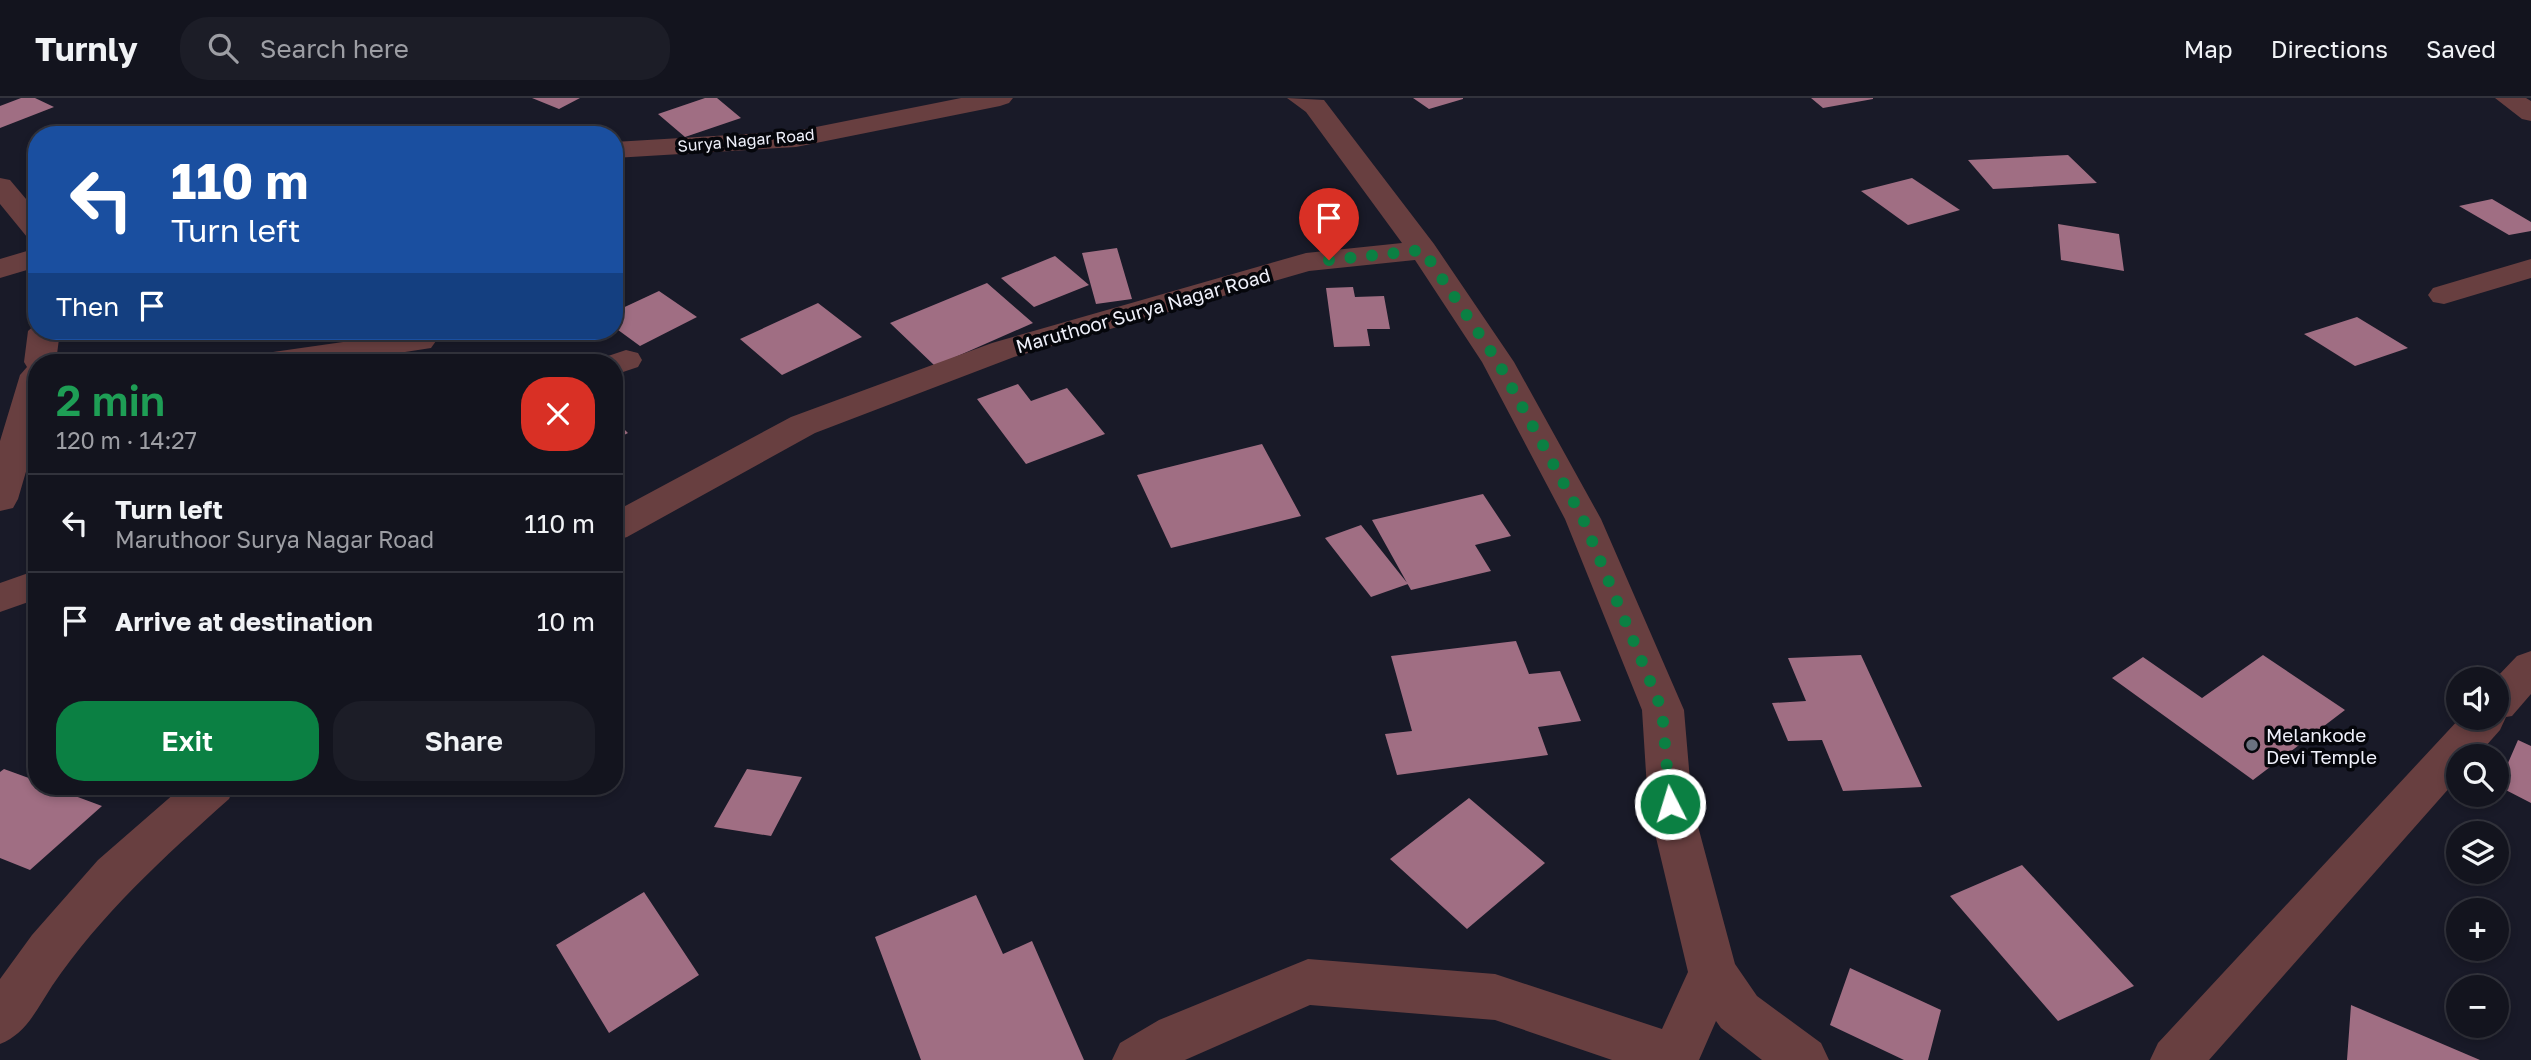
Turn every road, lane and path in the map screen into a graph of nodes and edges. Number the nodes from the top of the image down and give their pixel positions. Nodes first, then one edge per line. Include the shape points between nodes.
1 (1000, 98) edge
2 (1300, 98) edge
3 (2508, 98) edge
4 (2531, 113) edge
5 (623, 149) edge
6 (0, 187) edge
7 (28, 220) edge
8 (1423, 250) junction
9 (28, 260) edge
10 (2531, 268) edge
11 (0, 269) edge
12 (2444, 295) dead end
13 (420, 341) dead end
14 (329, 354) edge
15 (28, 411) edge
16 (0, 499) edge
17 (623, 523) edge
18 (28, 587) edge
19 (0, 598) edge
20 (2531, 667) edge
21 (2509, 691) edge
22 (2474, 730) edge
23 (203, 795) edge
24 (1713, 973) junction
25 (0, 1021) edge
26 (1673, 1059) edge
27 (1138, 1060) edge
28 (1803, 1060) edge
29 (2176, 1060) edge

1 - 5 street, Surya Nagar Road via 796,139
2 - 8 street via 1315,106
3 - 4 street
6 - 7 street
8 - 17 street, Maruthoor Surya Nagar Road via 1306,262 1003,350 803,425
8 - 24 street via 1498,362 1583,519 1662,710 1670,804
9 - 11 street
10 - 12 street
13 - 14 street
15 - 16 street
18 - 19 street
20 - 21 street
22 - 29 street
23 - 25 street via 114,874 49,950
24 - 26 street
24 - 28 street via 1739,1013
26 - 27 street via 1495,996 1308,982 1177,1037

